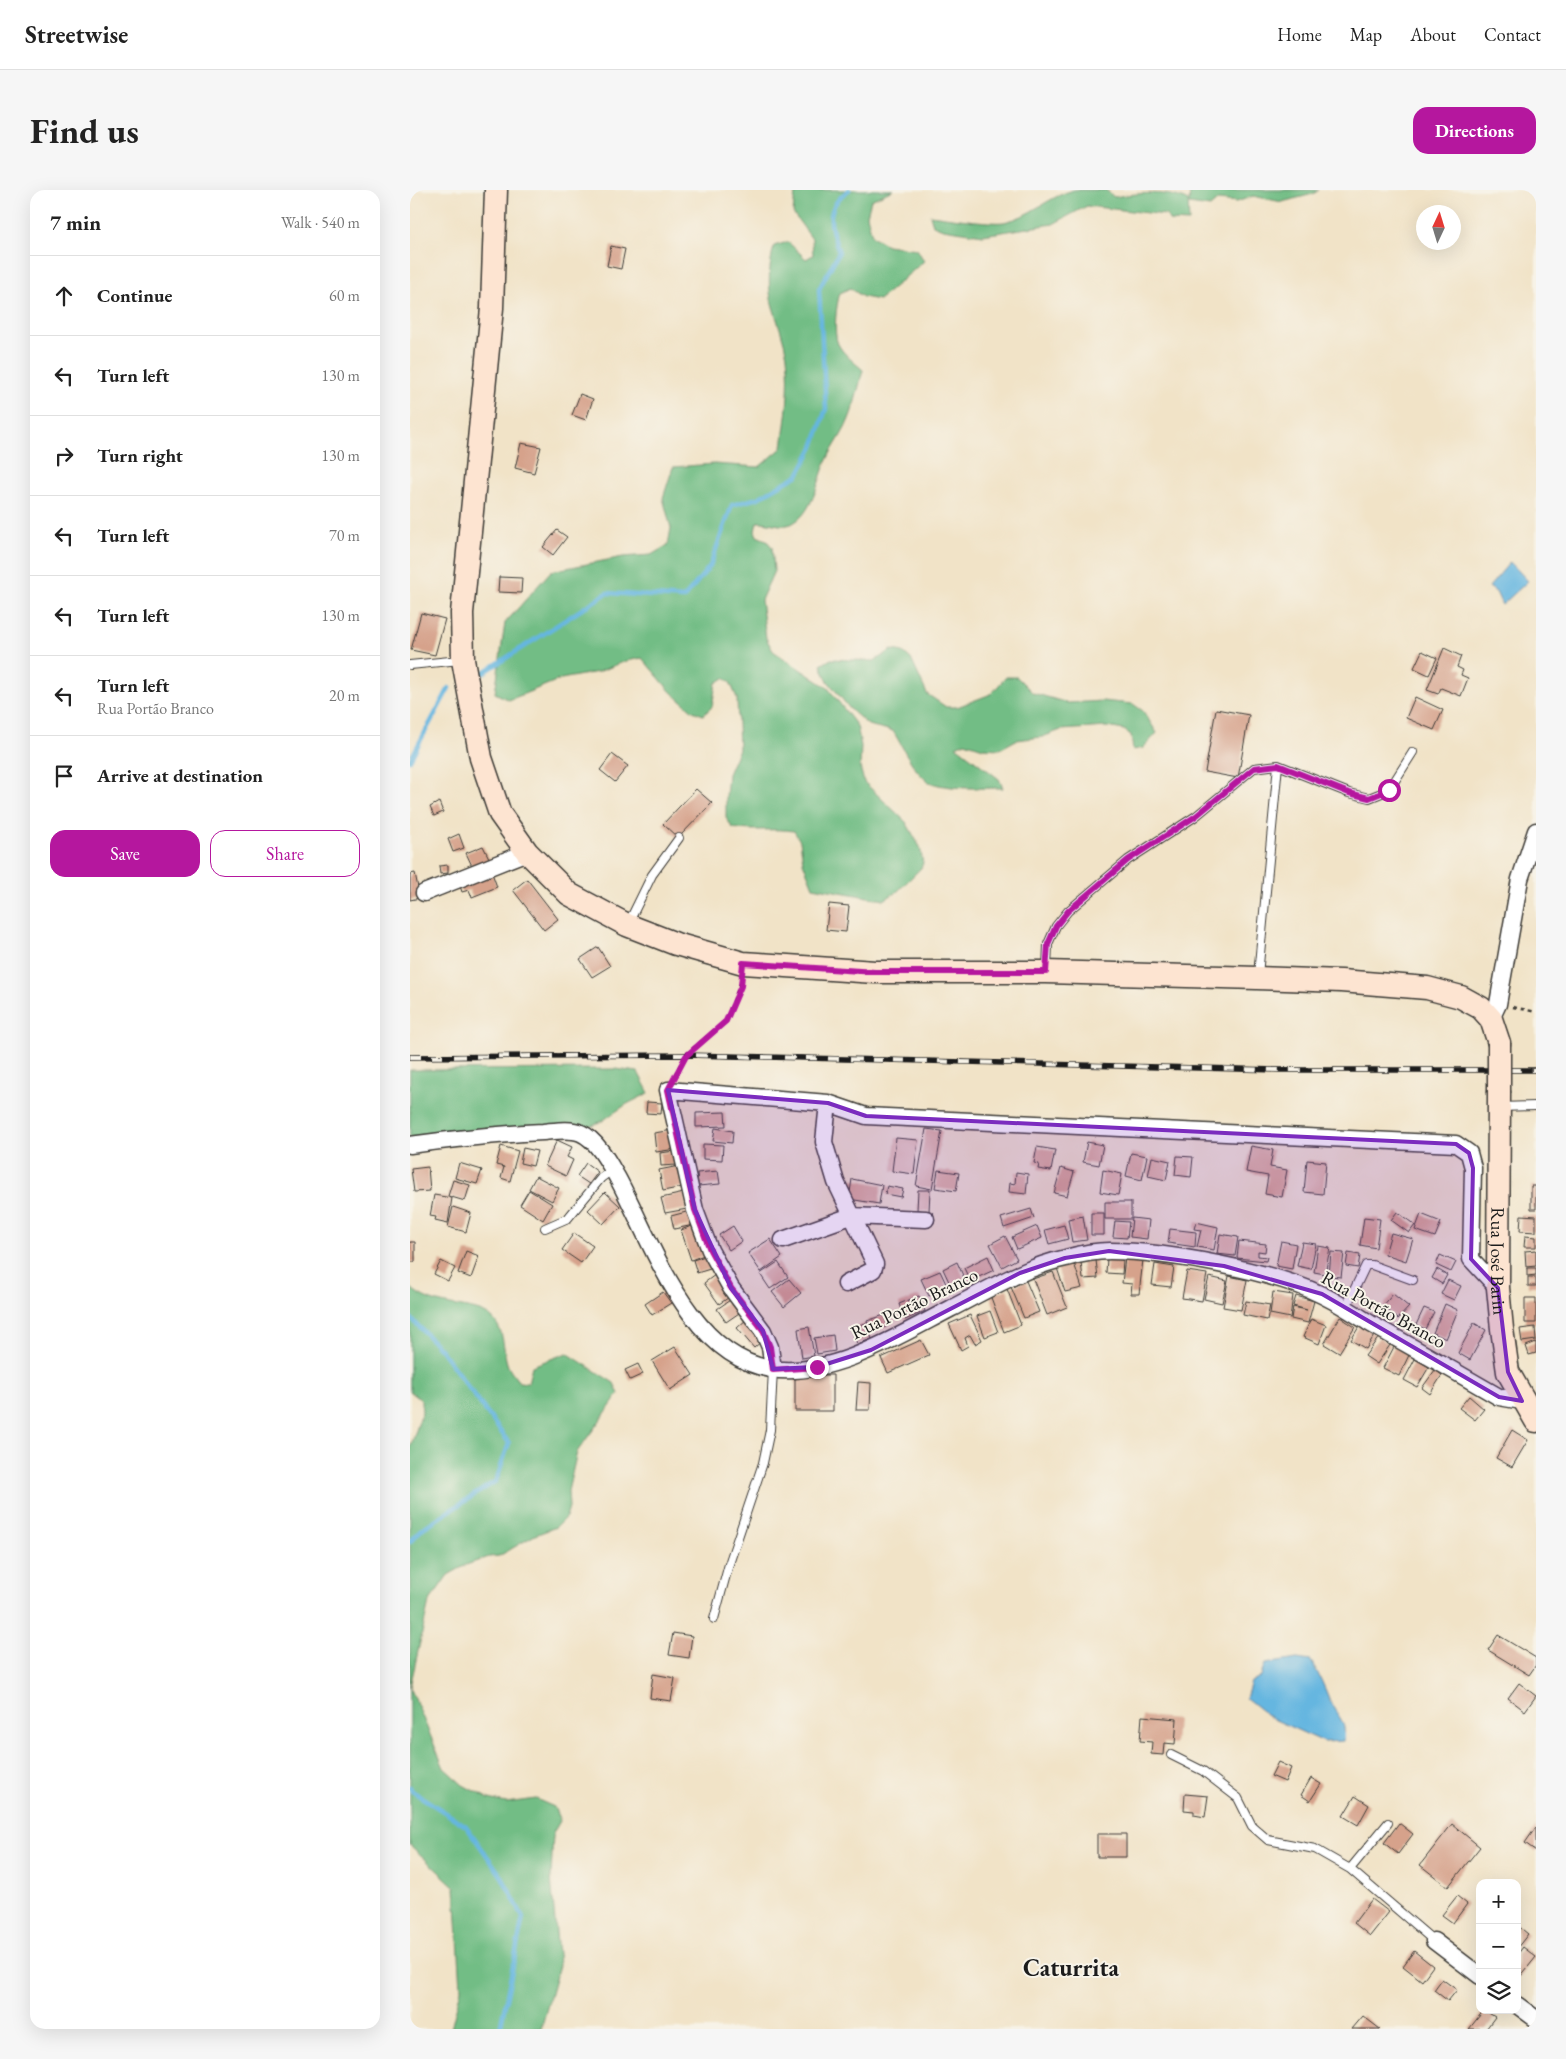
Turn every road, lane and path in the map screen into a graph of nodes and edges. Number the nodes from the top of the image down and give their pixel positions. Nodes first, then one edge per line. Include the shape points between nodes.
1 (496, 190) edge
2 (463, 660) junction
3 (410, 665) edge
4 (1413, 752) dead end
5 (1278, 765) junction
6 (1536, 831) edge
7 (679, 838) dead end
8 (527, 852) junction
9 (424, 893) dead end
10 (627, 925) junction
11 (743, 963) junction
12 (1046, 972) junction
13 (1257, 978) junction
14 (1495, 1012) junction
15 (1536, 1012) edge
16 (668, 1090) junction
17 (1498, 1100) junction
18 (828, 1103) junction
19 (1536, 1106) edge
20 (410, 1145) edge
21 (612, 1170) junction
22 (851, 1216) junction
23 (926, 1219) dead end
24 (545, 1228) dead end
25 (783, 1240) dead end
26 (1413, 1280) dead end
27 (846, 1284) dead end
28 (1498, 1288) junction
29 (1345, 1309) junction
30 (773, 1370) junction
31 (1522, 1401) junction
32 (1536, 1421) edge
33 (714, 1619) dead end
34 (1171, 1755) dead end
35 (1388, 1823) dead end
36 (1350, 1869) junction
37 (1434, 1941) joint
38 (1476, 1973) edge
39 (1521, 2008) edge
40 (1536, 2020) edge

1 - 2 main road via 492,308 462,612
2 - 3 lane
2 - 8 main road via 481,758 500,814
4 - 5 lane via 1389,790 1369,798
5 - 12 lane via 1254,768 1196,816 1128,860 1068,911 1048,944
5 - 13 lane
6 - 14 street via 1520,880
7 - 10 lane via 652,875
8 - 9 street
8 - 10 main road via 570,894
10 - 11 main road via 676,944
11 - 12 main road via 875,972
11 - 16 path via 741,986 726,1021 686,1056
12 - 13 main road
13 - 14 main road via 1442,991
14 - 15 path
14 - 17 main road, Rua José Barin, bridge via 1499,1043
16 - 18 street
16 - 30 street via 695,1210 710,1250 731,1288 763,1330 770,1347
17 - 19 lane
17 - 28 main road, Rua José Barin
18 - 22 street via 824,1142
18 - 28 street via 866,1116 1456,1144 1469,1153 1473,1168 1471,1259
20 - 21 street, Rua Portão Branco via 565,1130 583,1133
21 - 24 lane via 601,1178 568,1218
21 - 30 street, Rua Portão Branco via 668,1279 692,1316 718,1345 752,1364
22 - 23 street
22 - 25 street
22 - 27 street via 875,1264 873,1270
26 - 29 lane via 1366,1265
28 - 31 main road, Rua José Barin via 1508,1372
29 - 30 street, Rua Portão Branco via 1322,1294 1281,1280 1168,1256 1109,1251 1065,1258 1020,1273 871,1350 817,1367
29 - 31 street, Rua Portão Branco via 1499,1396
30 - 33 lane via 770,1430 763,1463
31 - 32 main road, Rua José Barin
34 - 36 lane via 1203,1771 1238,1798 1252,1826 1268,1840 1316,1850
35 - 36 lane
36 - 37 lane
37 - 38 street
39 - 40 street

